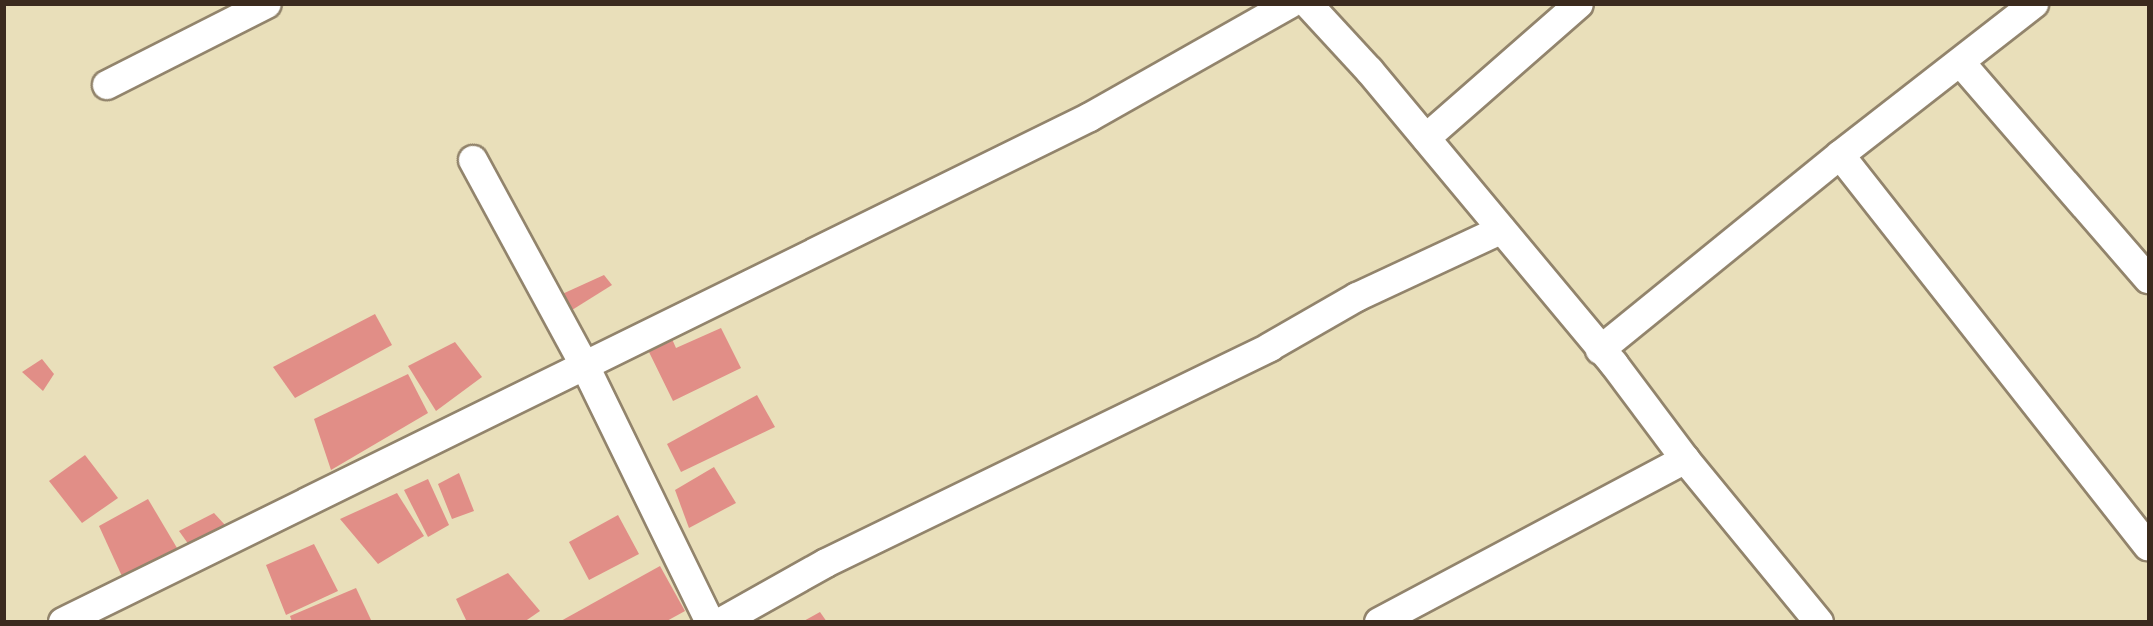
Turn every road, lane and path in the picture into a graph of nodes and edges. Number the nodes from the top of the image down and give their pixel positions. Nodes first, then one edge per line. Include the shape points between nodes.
1 (267, 4) edge
2 (1290, 4) edge
3 (1308, 4) edge
4 (1579, 4) edge
5 (2034, 4) edge
6 (1961, 63) junction
7 (107, 85) dead end
8 (1426, 138) junction
9 (1840, 155) junction
10 (473, 160) dead end
11 (1502, 230) junction
12 (2148, 279) edge
13 (1600, 350) junction
14 (585, 366) junction
15 (1685, 459) junction
16 (2148, 546) edge
17 (63, 621) edge
18 (710, 621) edge
19 (721, 621) edge
20 (1379, 621) edge
21 (1819, 621) edge

1 - 7 street
2 - 14 street via 1090,117
3 - 8 street
4 - 8 street
5 - 6 street
6 - 9 street
6 - 12 street
8 - 11 street
9 - 13 street
9 - 16 street
10 - 14 street
11 - 13 street
11 - 19 street via 1357,297 1270,347 826,563
13 - 15 street
14 - 17 street
14 - 18 street
15 - 20 street
15 - 21 street

